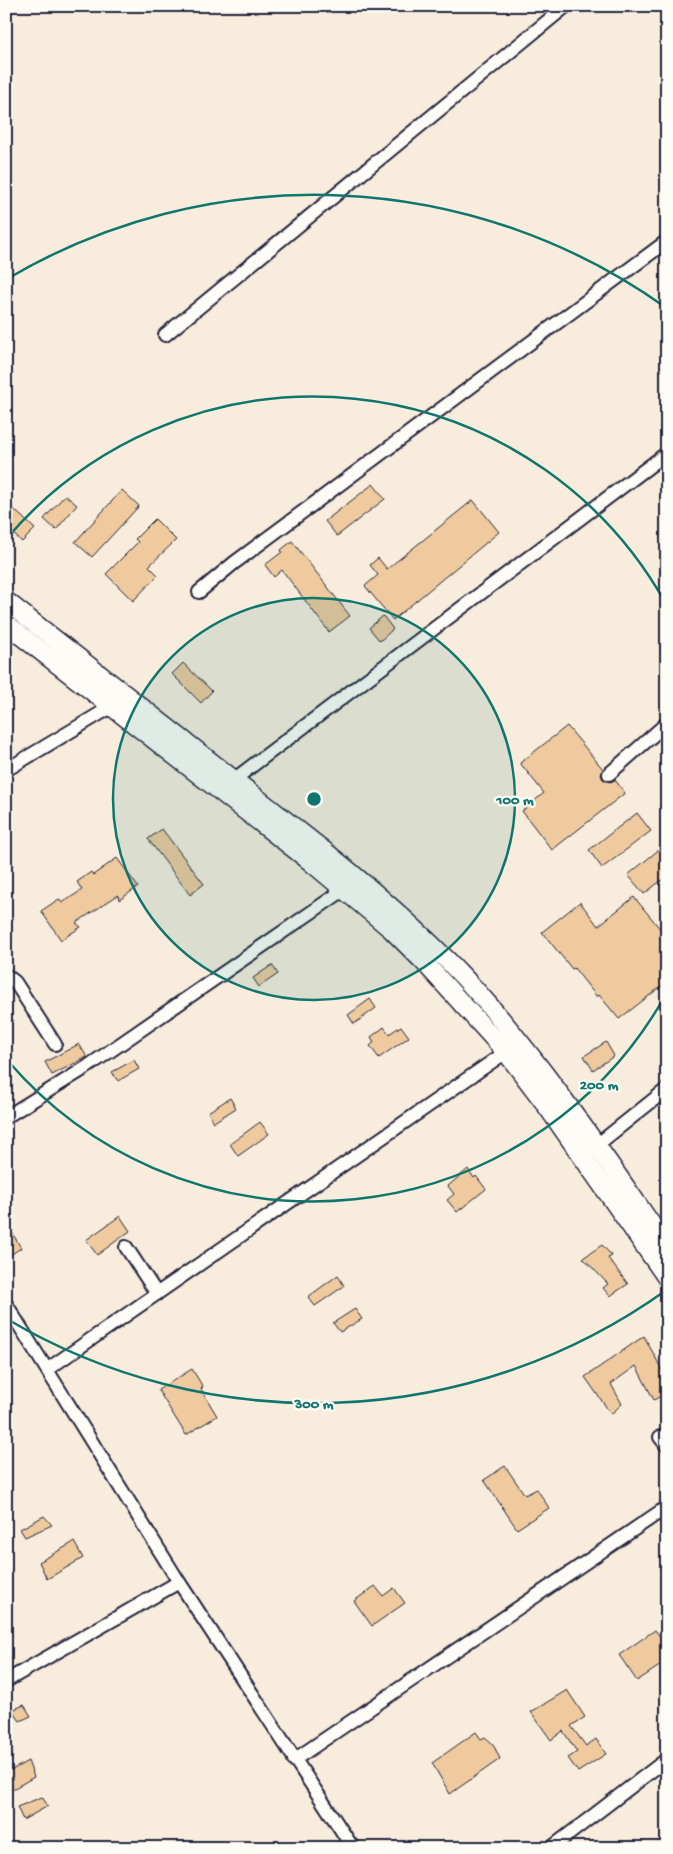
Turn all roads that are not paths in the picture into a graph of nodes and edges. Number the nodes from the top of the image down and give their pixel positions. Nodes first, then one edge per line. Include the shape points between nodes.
1 (566, 6) edge
2 (667, 240) edge
3 (165, 335) dead end
4 (667, 452) edge
5 (199, 592) dead end
6 (6, 601) edge
7 (6, 624) edge
8 (111, 706) junction
9 (667, 723) edge
10 (6, 770) edge
11 (609, 774) dead end
12 (233, 779) junction
13 (220, 791) junction
14 (345, 890) junction
15 (6, 975) edge
16 (55, 1044) dead end
17 (506, 1052) junction
18 (667, 1089) edge
19 (6, 1117) edge
20 (596, 1145) junction
21 (126, 1247) dead end
22 (667, 1247) edge
23 (667, 1278) edge
24 (157, 1294) junction
25 (6, 1304) edge
26 (48, 1369) junction
27 (667, 1507) edge
28 (179, 1582) junction
29 (6, 1681) edge
30 (667, 1759) edge
31 (294, 1760) junction
32 (353, 1848) edge
33 (551, 1848) edge

1 - 3 street
2 - 5 street
4 - 12 street
6 - 12 main road
7 - 8 main road
8 - 10 street
8 - 13 main road
9 - 11 street
12 - 13 street
12 - 20 main road via 375,892 424,937 520,1042
13 - 14 main road
14 - 17 main road via 424,962
14 - 19 street via 87,1067
15 - 16 street via 15,982
17 - 23 main road
17 - 24 street
18 - 20 street
20 - 22 main road
21 - 24 street
24 - 26 street
25 - 26 street
26 - 28 street
27 - 31 street
28 - 29 street
28 - 31 street
30 - 33 street
31 - 32 street

